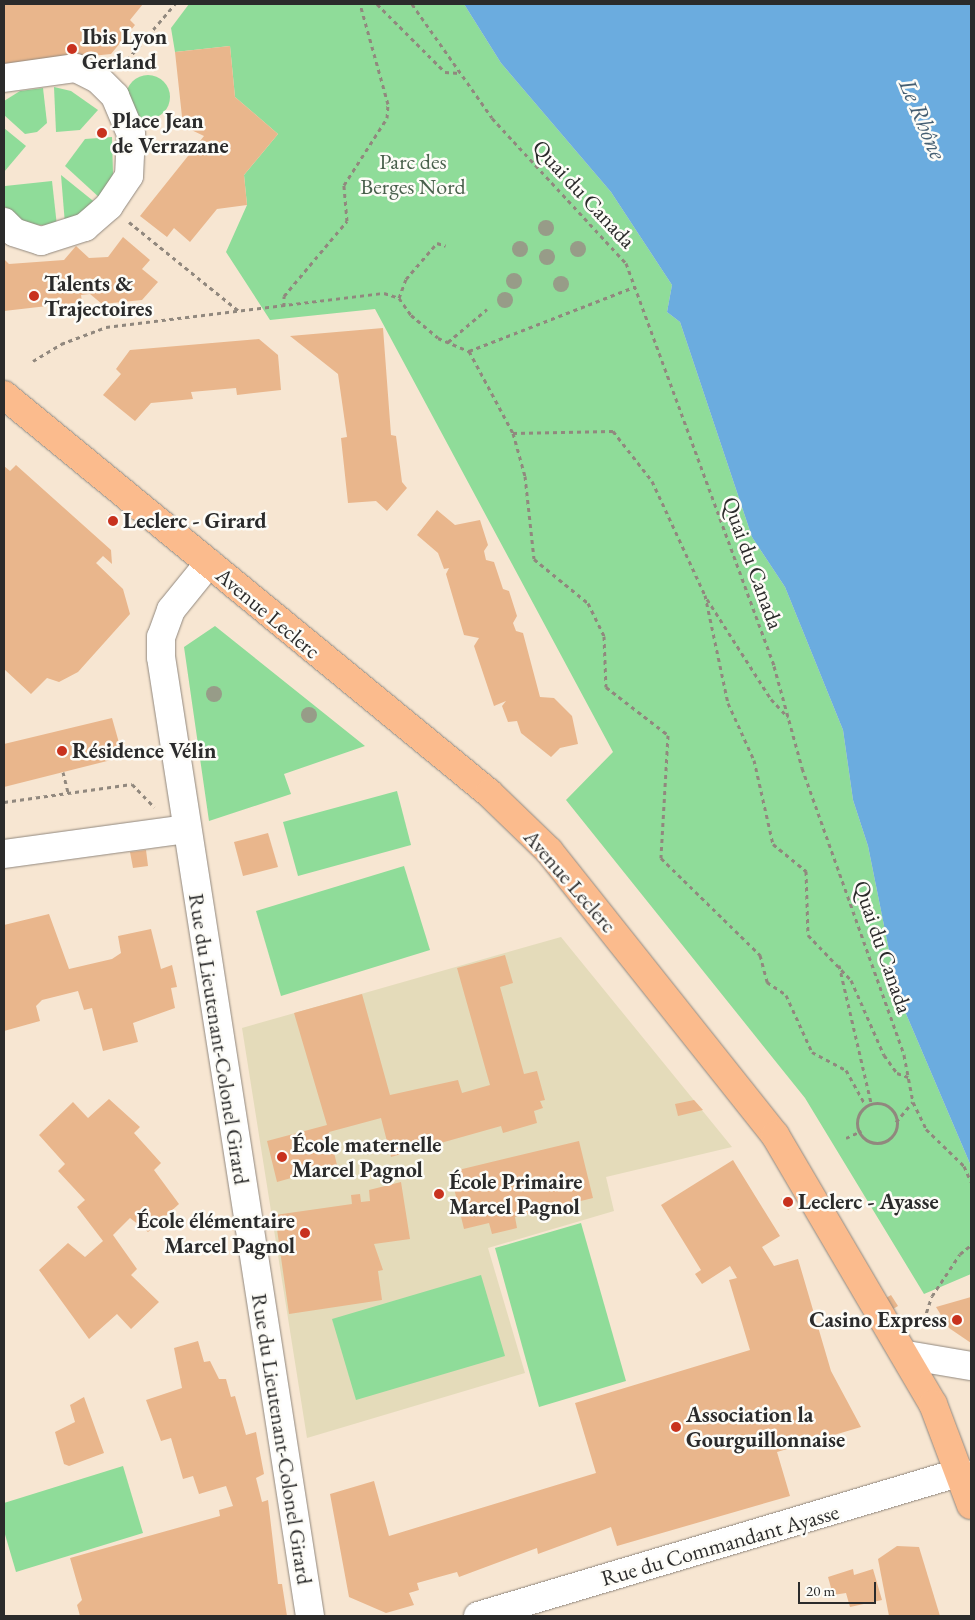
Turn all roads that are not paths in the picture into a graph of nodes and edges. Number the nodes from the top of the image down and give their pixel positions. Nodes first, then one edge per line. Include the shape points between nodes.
1 (4, 78) edge
2 (4, 222) edge
3 (4, 395) edge
4 (209, 563) junction
5 (186, 828) junction
6 (4, 854) edge
7 (906, 1355) junction
8 (971, 1366) edge
9 (960, 1472) junction
10 (971, 1505) edge
11 (310, 1616) edge
12 (478, 1616) edge

1 - 2 street via 76,68 115,96 131,134 129,176 109,206 85,227 41,240 14,232
3 - 4 main road, Avenue Leclerc
4 - 5 street, Rue du Lieutenant-Colonel Girard via 171,610 161,637 161,657
4 - 7 main road, Avenue Leclerc via 489,793 549,851 776,1135
5 - 6 street
5 - 11 street, Rue du Lieutenant-Colonel Girard
7 - 8 street
7 - 9 main road, Avenue Leclerc via 933,1404
9 - 10 main road, Avenue Leclerc
9 - 12 street, Rue du Commandant Ayasse

